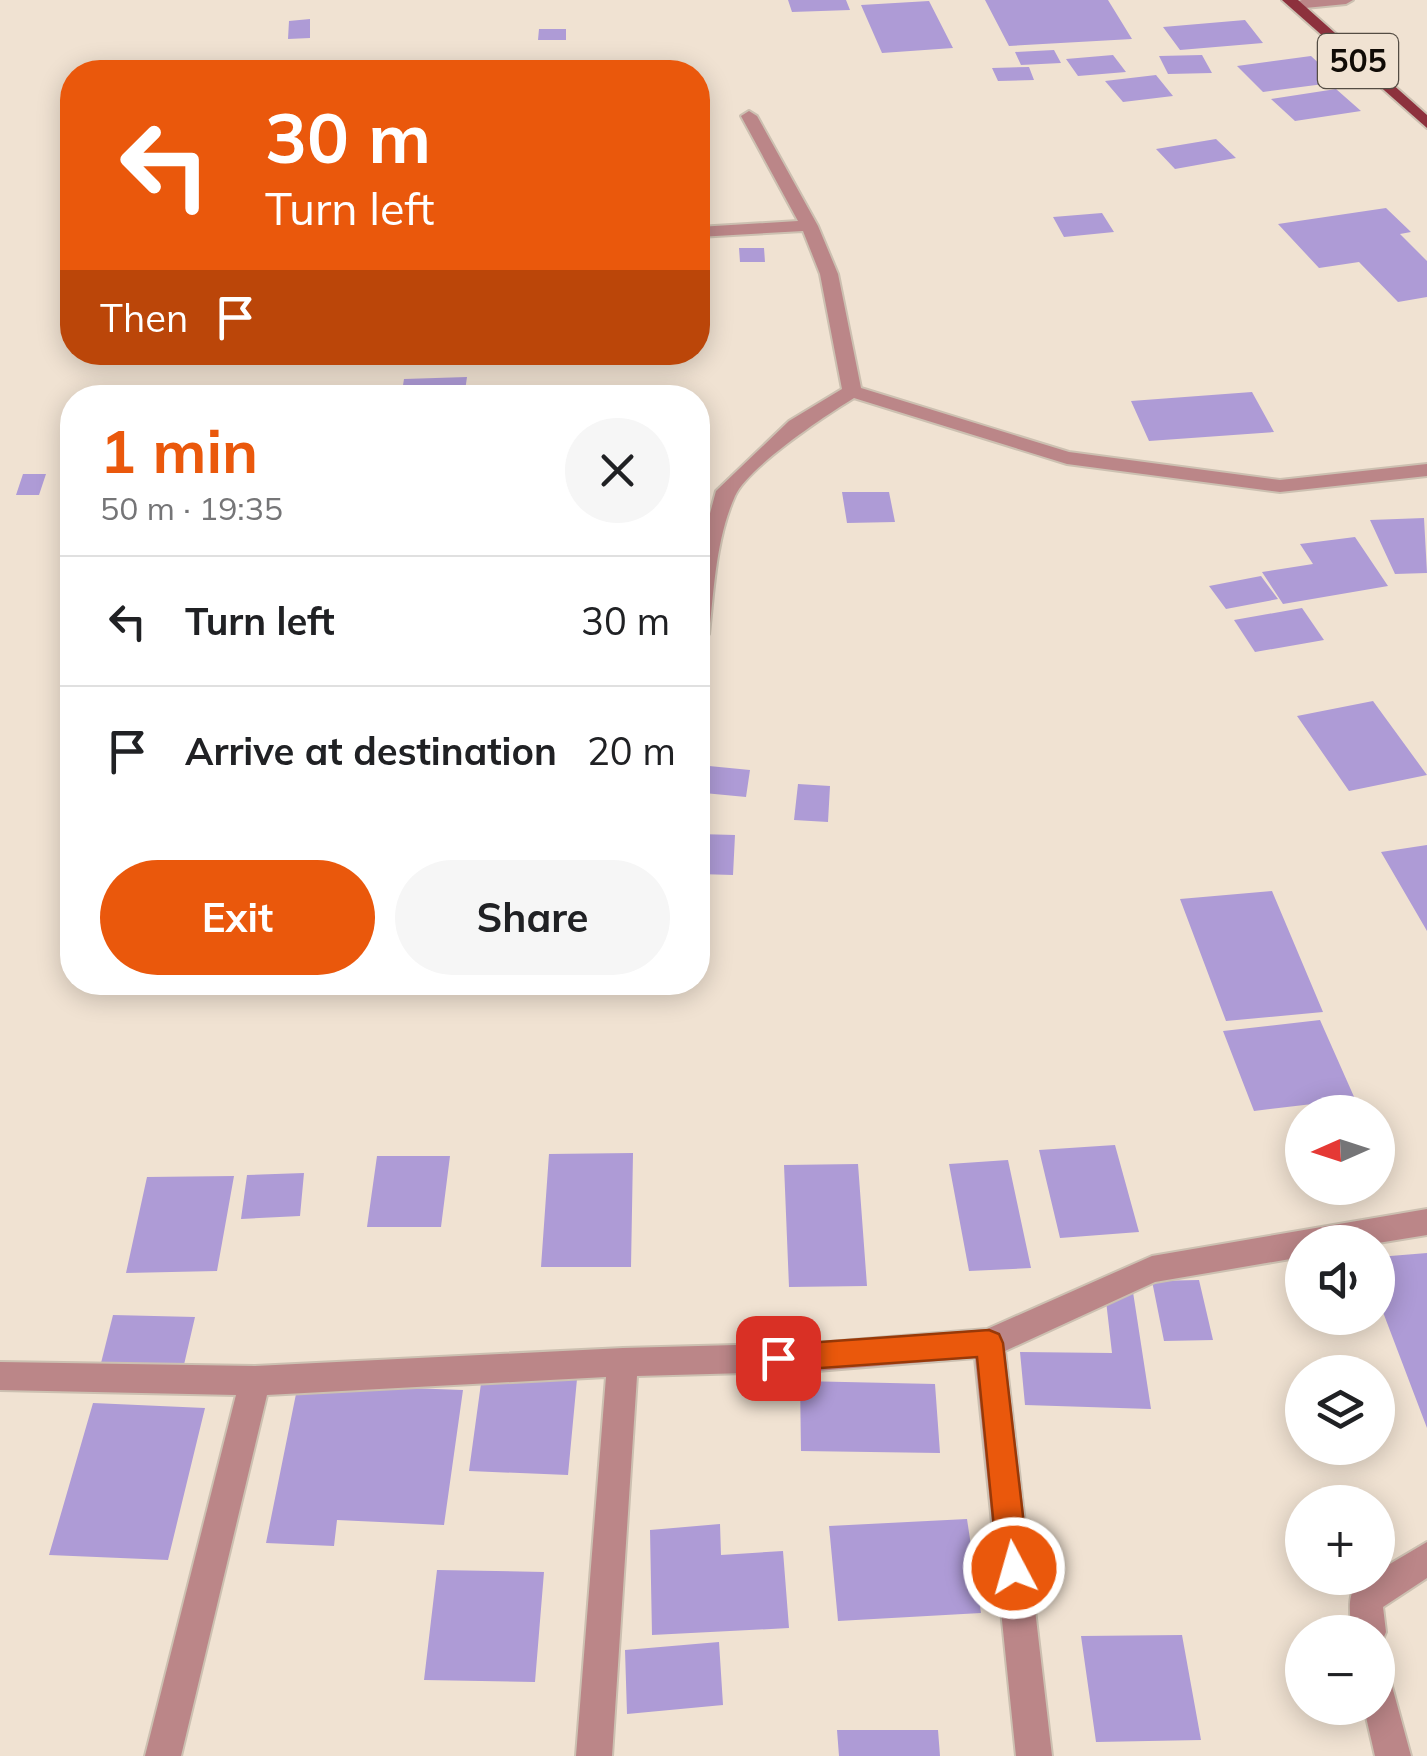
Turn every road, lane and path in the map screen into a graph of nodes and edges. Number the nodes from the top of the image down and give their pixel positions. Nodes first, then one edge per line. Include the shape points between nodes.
1 (1346, 0) edge
2 (1292, 3) edge
3 (749, 116) dead end
4 (1423, 116) edge
5 (809, 226) junction
6 (710, 231) edge
7 (852, 392) junction
8 (1427, 470) edge
9 (710, 552) edge
10 (1427, 1222) edge
11 (1395, 1228) edge
12 (1285, 1247) edge
13 (989, 1343) junction
14 (623, 1362) junction
15 (0, 1376) edge
16 (255, 1381) junction
17 (1427, 1559) edge
18 (1367, 1615) edge
19 (1385, 1725) edge
20 (163, 1756) edge
21 (594, 1756) edge
22 (1034, 1756) edge
23 (1392, 1756) edge

1 - 2 street
2 - 4 main road, 505
3 - 5 street
5 - 6 street
5 - 7 street via 829,274
7 - 8 street via 1067,458 1280,486
7 - 9 street via 796,426 726,491
10 - 11 street
12 - 13 street via 1152,1270
13 - 14 street via 817,1357
13 - 22 street
14 - 16 street
14 - 21 street
15 - 16 street
16 - 20 street
17 - 18 street via 1365,1599
19 - 23 street

